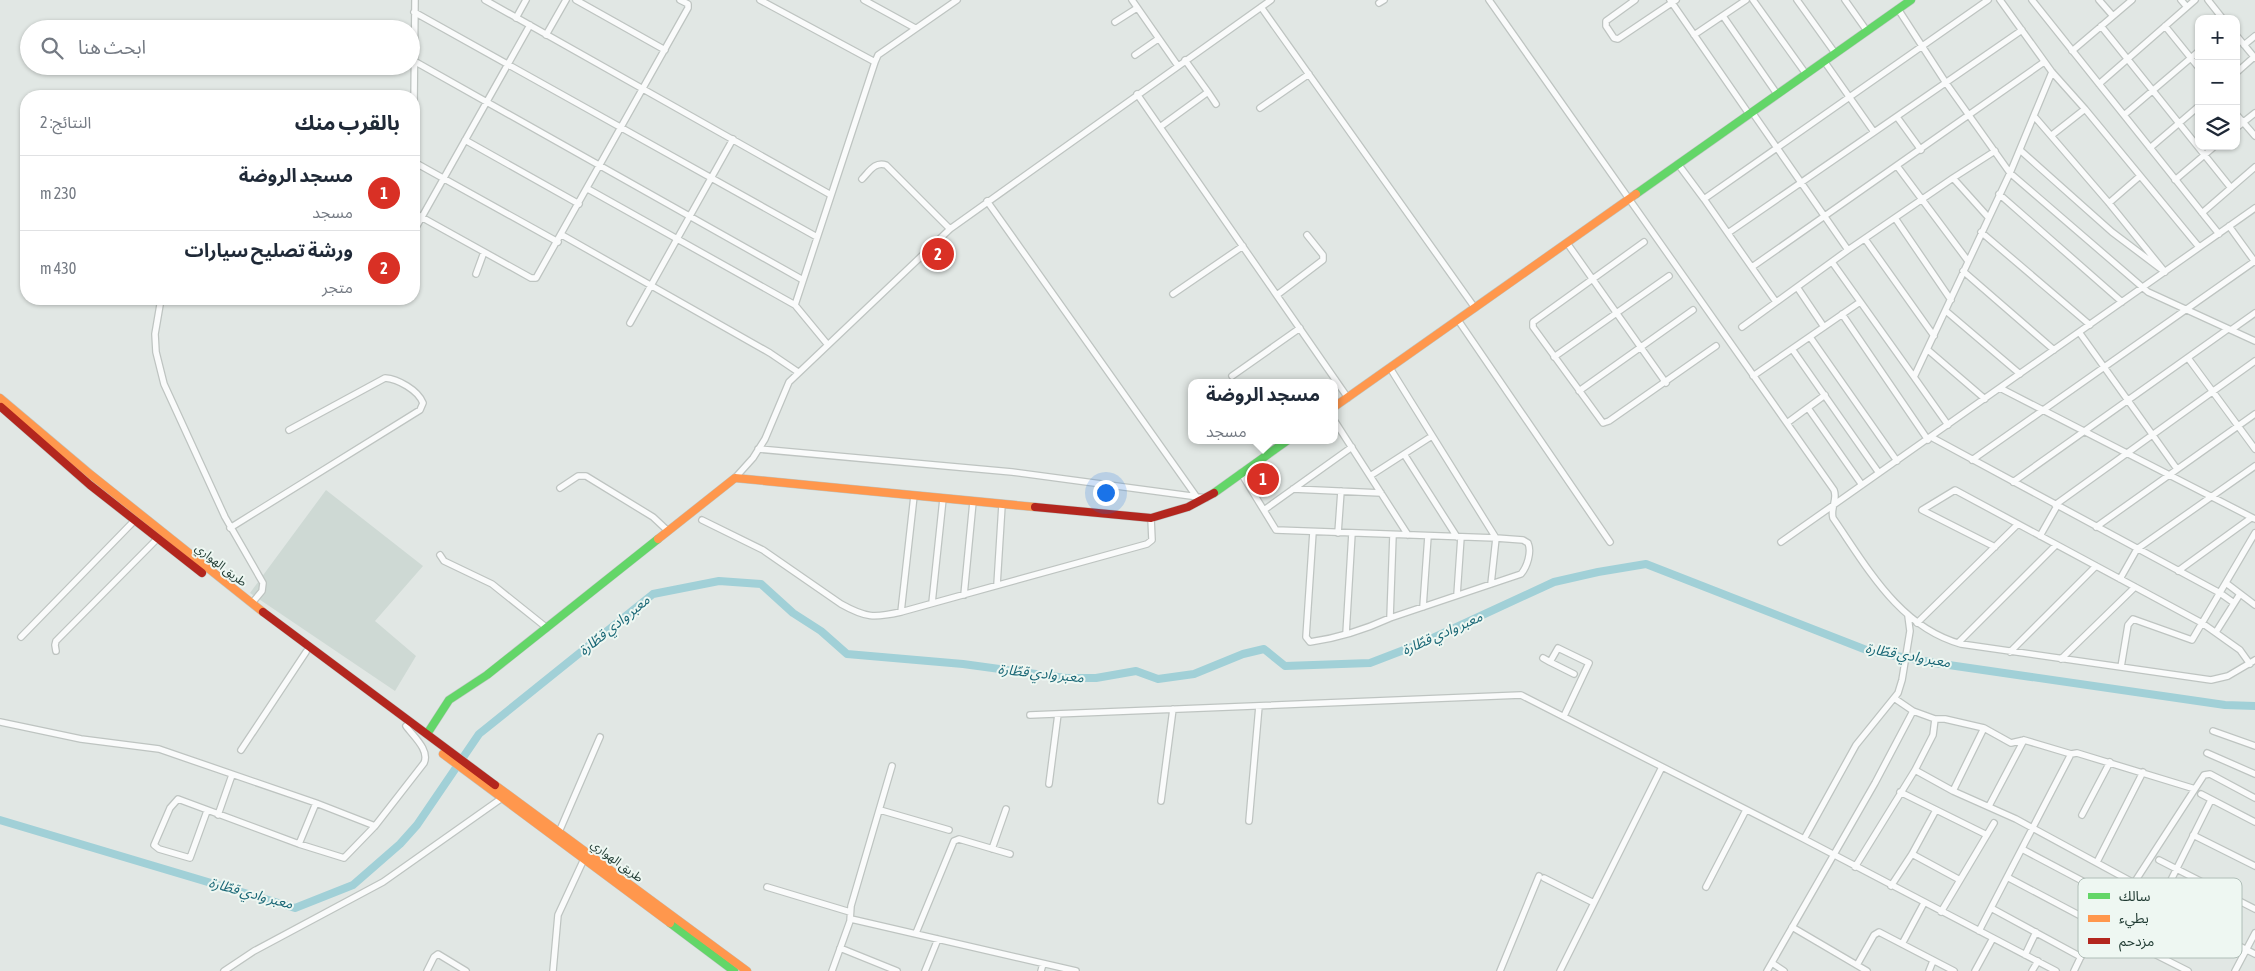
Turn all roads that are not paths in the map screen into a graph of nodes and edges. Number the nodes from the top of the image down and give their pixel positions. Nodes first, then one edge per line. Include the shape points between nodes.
1 (415, 0) edge
2 (485, 0) edge
3 (526, 0) edge
4 (566, 0) edge
5 (576, 0) edge
6 (680, 0) edge
7 (760, 0) edge
8 (864, 0) edge
9 (1132, 0) edge
10 (1271, 0) edge
11 (1489, 0) edge
12 (1635, 0) edge
13 (1746, 0) edge
14 (1753, 0) edge
15 (1797, 0) edge
16 (1845, 0) edge
17 (1910, 0) edge
18 (1988, 0) edge
19 (2000, 0) edge
20 (2032, 0) edge
21 (2099, 0) edge
22 (2132, 0) edge
23 (2180, 0) edge
24 (2195, 0) edge
25 (2208, 0) edge
26 (953, 1) edge
27 (1672, 1) edge
28 (1261, 7) junction
29 (2187, 7) junction
30 (1137, 8) junction
31 (1898, 9) junction
32 (414, 12) junction
33 (2220, 15) edge
34 (1723, 16) junction
35 (2113, 16) junction
36 (516, 18) junction
37 (414, 20) edge
38 (1115, 22) dead end
39 (530, 25) junction
40 (2101, 26) junction
41 (2165, 26) junction
42 (915, 28) junction
43 (2022, 30) junction
44 (1867, 31) junction
45 (546, 35) junction
46 (1694, 35) junction
47 (2255, 36) edge
48 (1158, 39) junction
49 (2240, 40) edge
50 (2244, 44) junction
51 (1921, 45) junction
52 (665, 50) junction
53 (2072, 51) junction
54 (1835, 54) junction
55 (2195, 54) edge
56 (1135, 55) dead end
57 (2191, 58) junction
58 (2255, 58) edge
59 (2127, 59) junction
60 (1185, 60) junction
61 (1824, 61) junction
62 (875, 62) junction
63 (2044, 62) junction
64 (2195, 63) edge
65 (420, 64) edge
66 (508, 64) junction
67 (1178, 66) junction
68 (2240, 70) edge
69 (2052, 72) junction
70 (1309, 74) junction
71 (1806, 74) junction
72 (414, 75) edge
73 (1946, 83) junction
74 (2099, 84) junction
75 (643, 89) junction
76 (414, 90) edge
77 (2153, 91) junction
78 (1208, 92) junction
79 (1137, 94) junction
80 (1777, 94) junction
81 (1849, 96) junction
82 (487, 102) junction
83 (1216, 104) dead end
84 (1260, 108) dead end
85 (2085, 109) junction
86 (2195, 109) edge
87 (1750, 113) junction
88 (2255, 113) edge
89 (1970, 115) junction
90 (2124, 115) junction
91 (2034, 116) junction
92 (1897, 117) junction
93 (2240, 118) edge
94 (2244, 122) junction
95 (2179, 123) junction
96 (2240, 125) edge
97 (622, 127) junction
98 (1160, 127) junction
99 (1874, 132) junction
100 (2052, 135) junction
101 (2255, 136) edge
102 (733, 139) junction
103 (465, 140) junction
104 (1777, 148) junction
105 (2150, 148) junction
106 (1921, 150) junction
107 (2020, 150) junction
108 (2210, 150) edge
109 (1995, 151) junction
110 (2204, 155) junction
111 (1678, 164) junction
112 (420, 165) edge
113 (600, 166) junction
114 (1897, 166) junction
115 (2255, 167) edge
116 (2010, 173) junction
117 (2140, 176) junction
118 (711, 178) junction
119 (1953, 178) junction
120 (444, 179) junction
121 (862, 179) dead end
122 (2175, 180) junction
123 (1800, 182) junction
124 (2231, 188) junction
125 (588, 189) junction
126 (1999, 194) junction
127 (831, 195) junction
128 (1629, 199) junction
129 (1704, 199) junction
130 (1921, 200) junction
131 (988, 201) junction
132 (2109, 203) junction
133 (579, 204) junction
134 (2255, 208) edge
135 (2202, 213) junction
136 (690, 216) junction
137 (1824, 216) junction
138 (422, 217) junction
139 (1988, 217) junction
140 (1894, 218) junction
141 (420, 220) edge
142 (2229, 226) junction
143 (950, 229) junction
144 (1981, 232) junction
145 (1728, 233) junction
146 (2218, 234) junction
147 (562, 235) junction
148 (1307, 235) dead end
149 (817, 237) junction
150 (1865, 238) junction
151 (677, 239) junction
152 (558, 242) junction
153 (1644, 242) dead end
154 (1566, 244) junction
155 (1243, 246) junction
156 (2199, 247) junction
157 (1848, 250) junction
158 (484, 252) junction
159 (2255, 261) edge
160 (1832, 262) junction
161 (1968, 262) junction
162 (1752, 267) junction
163 (1963, 271) junction
164 (2165, 272) junction
165 (476, 274) dead end
166 (1669, 276) dead end
167 (803, 280) junction
168 (1592, 280) junction
169 (651, 285) junction
170 (2143, 287) junction
171 (1797, 288) junction
172 (1173, 294) dead end
173 (1277, 294) junction
174 (1950, 300) junction
175 (1776, 302) junction
176 (1860, 302) junction
177 (2122, 302) junction
178 (160, 305) edge
179 (795, 305) junction
180 (1475, 308) junction
181 (1693, 310) dead end
182 (2186, 310) junction
183 (1946, 311) junction
184 (2255, 313) edge
185 (1616, 314) junction
186 (1842, 314) junction
187 (1458, 320) junction
188 (630, 323) dead end
189 (2090, 325) junction
190 (1742, 327) dead end
191 (1824, 327) junction
192 (1300, 328) junction
193 (2230, 329) junction
194 (2079, 332) junction
195 (1934, 336) junction
196 (1810, 337) junction
197 (2255, 341) edge
198 (828, 345) junction
199 (1716, 346) dead end
200 (1640, 347) junction
201 (1792, 349) junction
202 (1928, 350) junction
203 (2054, 350) junction
204 (1554, 357) junction
205 (2188, 358) junction
206 (2255, 361) edge
207 (2104, 367) junction
208 (1390, 368) junction
209 (798, 372) junction
210 (2020, 374) junction
211 (1232, 376) dead end
212 (1753, 376) junction
213 (1914, 377) junction
214 (1335, 379) edge
215 (1338, 383) edge
216 (1666, 383) junction
217 (2000, 388) junction
218 (1579, 392) junction
219 (2213, 392) junction
220 (1825, 395) junction
221 (0, 398) edge
222 (1348, 398) junction
223 (1985, 399) junction
224 (2128, 400) junction
225 (1338, 405) edge
226 (0, 407) edge
227 (1808, 408) junction
228 (2043, 410) junction
229 (2255, 414) edge
230 (1787, 423) junction
231 (1948, 425) junction
232 (1338, 426) edge
233 (2239, 426) junction
234 (289, 430) dead end
235 (2084, 431) junction
236 (2152, 435) junction
237 (1432, 436) junction
238 (1929, 438) junction
239 (1282, 444) edge
240 (1352, 447) junction
241 (758, 449) junction
242 (2255, 449) edge
243 (2127, 453) junction
244 (1404, 454) junction
245 (1972, 460) junction
246 (1897, 461) junction
247 (2255, 466) edge
248 (2177, 469) junction
249 (1241, 473) junction
250 (1879, 474) junction
251 (2169, 475) junction
252 (1370, 476) junction
253 (734, 478) junction
254 (2013, 482) junction
255 (1862, 485) junction
256 (560, 488) dead end
257 (1293, 489) junction
258 (1341, 491) junction
259 (1381, 493) junction
260 (914, 496) junction
261 (1196, 496) junction
262 (2211, 497) junction
263 (1206, 498) junction
264 (943, 499) junction
265 (973, 502) junction
266 (1002, 505) junction
267 (1833, 505) junction
268 (2056, 505) junction
269 (1264, 510) junction
270 (1151, 518) junction
271 (2253, 519) edge
272 (702, 520) dead end
273 (134, 521) junction
274 (2018, 524) junction
275 (2096, 527) junction
276 (230, 528) junction
277 (668, 530) junction
278 (1313, 532) junction
279 (1338, 533) junction
280 (1352, 533) junction
281 (2255, 533) edge
282 (1393, 535) junction
283 (1408, 535) junction
284 (1428, 536) junction
285 (2040, 536) junction
286 (1459, 537) junction
287 (1496, 538) junction
288 (157, 539) junction
289 (1610, 542) dead end
290 (1781, 542) dead end
291 (2056, 545) junction
292 (1995, 547) junction
293 (2137, 549) junction
294 (440, 555) dead end
295 (2096, 566) junction
296 (2178, 571) junction
297 (2120, 579) junction
298 (2226, 583) junction
299 (1491, 584) junction
300 (997, 585) junction
301 (2135, 587) junction
302 (2220, 593) junction
303 (2240, 594) junction
304 (964, 595) junction
305 (1458, 596) junction
306 (252, 603) junction
307 (932, 603) junction
308 (2234, 603) junction
309 (2255, 605) edge
310 (1423, 607) junction
311 (901, 612) junction
312 (1908, 616) junction
313 (1390, 618) junction
314 (2202, 623) junction
315 (1920, 625) junction
316 (547, 628) junction
317 (1910, 631) junction
318 (2216, 632) junction
319 (1346, 634) junction
320 (21, 637) dead end
321 (1958, 643) junction
322 (56, 652) dead end
323 (306, 652) junction
324 (2010, 652) junction
325 (1543, 658) dead end
326 (2061, 659) junction
327 (1550, 662) junction
328 (2253, 662) edge
329 (2121, 667) junction
330 (1574, 674) dead end
331 (1894, 698) junction
332 (1259, 706) junction
333 (1173, 709) junction
334 (1913, 711) junction
335 (1058, 714) junction
336 (1030, 715) dead end
337 (1564, 716) junction
338 (1935, 719) junction
339 (0, 722) edge
340 (406, 726) junction
341 (1984, 728) junction
342 (2213, 731) dead end
343 (427, 734) junction
344 (600, 737) dead end
345 (2024, 740) junction
346 (434, 744) junction
347 (2255, 746) edge
348 (241, 750) dead end
349 (2207, 753) dead end
350 (2072, 754) junction
351 (2110, 762) junction
352 (892, 766) dead end
353 (1662, 767) junction
354 (1915, 770) junction
355 (471, 771) junction
356 (2143, 772) junction
357 (2255, 774) edge
358 (232, 775) junction
359 (1049, 784) dead end
360 (2194, 790) junction
361 (1953, 791) junction
362 (1900, 792) junction
363 (2201, 794) dead end
364 (502, 798) junction
365 (2255, 798) edge
366 (2211, 800) junction
367 (1161, 801) dead end
368 (316, 803) junction
369 (1989, 806) junction
370 (1006, 809) dead end
371 (880, 810) junction
372 (1746, 810) junction
373 (1936, 810) junction
374 (208, 811) junction
375 (218, 815) junction
376 (2082, 815) dead end
377 (1249, 821) dead end
378 (2255, 822) edge
379 (1994, 823) dead end
380 (375, 826) junction
381 (2034, 828) junction
382 (949, 830) dead end
383 (559, 832) junction
384 (1987, 835) junction
385 (2193, 835) junction
386 (1804, 840) junction
387 (299, 844) junction
388 (992, 849) junction
389 (2022, 849) junction
390 (1010, 854) dead end
391 (1912, 854) junction
392 (1833, 855) junction
393 (584, 859) junction
394 (2159, 860) dead end
395 (2097, 862) junction
396 (2255, 866) edge
397 (1855, 867) junction
398 (2176, 870) junction
399 (2007, 878) junction
400 (2124, 878) edge
401 (2138, 878) edge
402 (2172, 878) edge
403 (2192, 878) edge
404 (2078, 879) edge
405 (1960, 880) junction
406 (1891, 886) junction
407 (767, 887) dead end
408 (1706, 887) dead end
409 (1594, 903) junction
410 (1924, 903) junction
411 (2242, 903) edge
412 (1991, 908) junction
413 (2255, 909) edge
414 (850, 912) junction
415 (1941, 912) junction
416 (2078, 915) edge
417 (851, 919) junction
418 (1792, 927) junction
419 (1979, 931) junction
420 (2036, 932) junction
421 (2255, 932) edge
422 (916, 933) junction
423 (1993, 938) junction
424 (938, 939) junction
425 (1902, 944) junction
426 (2242, 947) edge
427 (840, 948) junction
428 (2246, 949) junction
429 (2025, 954) junction
430 (2255, 954) edge
431 (2078, 955) edge
432 (2242, 957) edge
433 (2080, 958) edge
434 (2162, 958) edge
435 (2242, 958) edge
436 (1933, 961) junction
437 (2038, 962) junction
438 (1772, 963) junction
439 (1044, 964) junction
440 (731, 965) edge
441 (1857, 965) junction
442 (224, 971) edge
443 (427, 971) edge
444 (466, 971) edge
445 (553, 971) edge
446 (747, 971) edge
447 (832, 971) edge
448 (897, 971) edge
449 (925, 971) edge
450 (1040, 971) edge
451 (1076, 971) edge
452 (1500, 971) edge
453 (1560, 971) edge
454 (1767, 971) edge
455 (1784, 971) edge
456 (1867, 971) edge
457 (1929, 971) edge
458 (1954, 971) edge
459 (1975, 971) edge
460 (2032, 971) edge
461 (2054, 971) edge
462 (2074, 971) edge
463 (2188, 971) edge
464 (2235, 971) edge

1 - 32 street
2 - 36 street
3 - 36 street
4 - 45 street
5 - 52 street
6 - 52 street via 689,7
7 - 62 street
8 - 42 street
9 - 30 street
10 - 28 street
11 - 128 street
12 - 27 street via 1606,21 1614,38 1618,39
13 - 34 street
14 - 71 street
15 - 54 street
16 - 44 street
17 - 31 main road
18 - 51 street
19 - 43 street
20 - 53 street
21 - 35 street
22 - 35 street
23 - 29 street
24 - 29 street
25 - 33 street
26 - 42 street
27 - 46 street
28 - 60 street
28 - 70 street
29 - 41 street
30 - 38 street
30 - 48 street
31 - 44 main road
31 - 51 street
32 - 37 street
32 - 66 street
34 - 46 street
34 - 80 street
35 - 40 street
36 - 39 street
39 - 45 street
39 - 66 street
40 - 53 street
40 - 59 street
41 - 57 street
41 - 59 street
42 - 62 street via 878,55
43 - 63 street
43 - 73 street
44 - 54 main road
45 - 75 street
46 - 87 street
47 - 50 street
48 - 56 street
48 - 67 street
49 - 50 street
50 - 58 street
51 - 73 street
51 - 81 street
52 - 75 street
53 - 74 street
54 - 61 main road
55 - 57 street
57 - 64 street
57 - 77 street
58 - 68 street
59 - 74 street
59 - 77 street
60 - 67 street
60 - 78 street
61 - 71 main road
61 - 81 street
62 - 127 street
63 - 69 street
63 - 89 street
65 - 82 street
66 - 82 street
66 - 97 street
67 - 79 street
69 - 85 street
69 - 91 street
70 - 84 street
70 - 180 street
71 - 80 main road
72 - 76 street
73 - 89 street
73 - 92 street
74 - 90 street
75 - 97 street
75 - 102 street
77 - 90 street
77 - 95 street
78 - 83 street
78 - 98 street
79 - 98 street
79 - 131 street
80 - 87 main road
81 - 99 street
81 - 104 street
82 - 103 street
82 - 113 street
85 - 100 street
85 - 117 street
86 - 95 street
87 - 104 street
87 - 111 main road
88 - 94 street
89 - 106 street
89 - 109 street
90 - 105 street
91 - 100 street
91 - 107 street
92 - 99 street
92 - 106 street
93 - 94 street
94 - 96 street
94 - 101 street
95 - 105 street
95 - 110 street
97 - 113 street
97 - 118 street
98 - 155 street
99 - 123 street
100 - 132 street
102 - 118 street
102 - 127 street
103 - 120 street
103 - 133 street
104 - 123 street
104 - 129 street
105 - 122 street
106 - 114 street
107 - 116 street
107 - 164 street via 2112,232
108 - 110 street
109 - 116 street
109 - 119 street
110 - 122 street
110 - 124 street
111 - 128 main road
111 - 129 street
112 - 120 street
113 - 125 street
113 - 136 street
114 - 130 street
114 - 137 street
115 - 124 street
116 - 126 street
116 - 170 street
117 - 132 street
117 - 156 street
118 - 136 street
118 - 149 street
119 - 130 street
119 - 139 street
120 - 138 street
120 - 152 street
121 - 143 street via 875,165 886,165
122 - 135 street
123 - 137 street
123 - 145 street
124 - 135 street
125 - 133 street
125 - 151 street
126 - 139 street
126 - 177 street
127 - 149 street
128 - 154 main road
128 - 212 street
129 - 145 street
130 - 140 street
130 - 161 street
131 - 143 street
131 - 261 street
132 - 164 street
133 - 147 street
134 - 142 street
135 - 146 street
136 - 151 street
136 - 167 street
137 - 157 street
137 - 162 street
138 - 141 street
138 - 158 street
139 - 144 street
140 - 150 street
140 - 174 street
142 - 146 street
142 - 159 street
143 - 198 street
144 - 161 street
144 - 189 street
145 - 162 street
146 - 156 street
147 - 152 street
147 - 169 street
148 - 173 street via 1323,255 1323,260
149 - 167 street
150 - 157 street
150 - 195 street
151 - 169 street
151 - 179 street
152 - 158 street via 534,278
153 - 168 street
154 - 168 street
154 - 180 main road
155 - 172 street
155 - 173 street
156 - 164 street
157 - 160 street
158 - 165 street
159 - 182 street
160 - 171 street
160 - 176 street
161 - 163 street
162 - 175 street
163 - 174 street
163 - 203 street
164 - 170 street
166 - 185 street
167 - 179 street
168 - 185 street
168 - 204 street via 1531,324
169 - 188 street
169 - 209 street
170 - 177 street
170 - 182 street
171 - 175 street
171 - 191 street
173 - 192 street
174 - 183 street
175 - 190 street
176 - 186 street
176 - 213 street
177 - 189 street
178 - 276 street via 155,334 161,374 201,470
179 - 198 street
180 - 187 main road
181 - 200 street
182 - 193 street
182 - 207 street
183 - 195 street
183 - 210 street
184 - 193 street
185 - 200 street
185 - 204 street
186 - 191 street
186 - 238 street
187 - 208 main road
187 - 289 street
189 - 194 street
191 - 196 street
192 - 211 street
192 - 214 street
193 - 197 street
193 - 205 street
194 - 203 street
194 - 207 street
195 - 202 street
196 - 201 street
196 - 246 street
198 - 209 street
199 - 216 street
200 - 216 street
200 - 218 street
201 - 212 street
201 - 220 street
202 - 213 street
202 - 223 street
203 - 210 street
204 - 218 street
205 - 219 street
205 - 224 street
206 - 219 street
207 - 224 street
207 - 228 street
208 - 222 main road
208 - 237 street
209 - 241 street via 786,388 771,427
210 - 217 street
212 - 230 street
213 - 231 street
215 - 222 street
216 - 218 street via 1606,423 1600,422
217 - 223 street
217 - 228 street
219 - 233 street
219 - 236 street
220 - 227 street
220 - 250 street
221 - 306 main road, طريق الهواري via 98,482
222 - 225 main road
223 - 231 street
224 - 235 street
224 - 236 street
226 - 273 main road, طريق الهواري
227 - 230 street
227 - 255 street
228 - 235 street
228 - 245 street
229 - 233 street
230 - 267 street via 1834,490
231 - 238 street
232 - 240 street
233 - 242 street
233 - 248 street
234 - 276 street via 385,378 401,383 423,403 420,410
235 - 243 street
235 - 254 street
236 - 243 street
236 - 248 street
237 - 244 street
237 - 287 street
238 - 245 street
238 - 246 street
239 - 249 main road
240 - 252 street
240 - 257 street
241 - 253 street
241 - 261 street via 1012,472
243 - 251 street
243 - 268 street
244 - 252 street
244 - 286 street
245 - 254 street
246 - 250 street
247 - 262 street
248 - 251 street
249 - 263 main road
249 - 269 street
250 - 255 street
251 - 262 street
251 - 275 street
252 - 259 street
253 - 260 main road
253 - 277 main road
254 - 268 street
255 - 267 street
256 - 277 street via 578,476 586,476 653,517
257 - 258 street
257 - 269 street
258 - 259 street
258 - 279 street
259 - 283 street
260 - 264 main road
260 - 311 street
261 - 263 street
262 - 271 street
262 - 293 street
263 - 270 main road via 1184,511
264 - 265 main road
264 - 307 street
265 - 266 main road
265 - 304 street
266 - 270 main road
266 - 300 street
267 - 290 street
267 - 312 street via 1833,518 1876,579
268 - 275 street
268 - 285 street
269 - 278 street via 1276,530
270 - 300 street via 1152,537 1147,544
271 - 296 street
272 - 311 street via 763,550 855,612 870,617
273 - 288 main road, طريق الهواري
273 - 320 street
274 - 285 street
274 - 292 street
274 - 292 street via 1955,490 1922,510
275 - 293 street
276 - 306 street via 263,582 262,591
277 - 316 main road
278 - 279 street
278 - 319 street via 1306,640 1325,640
279 - 280 street
280 - 282 street
280 - 319 street
281 - 298 street
282 - 283 street
282 - 313 street
283 - 284 street
284 - 286 street
284 - 310 street
285 - 291 street
286 - 287 street
286 - 305 street
287 - 299 street
287 - 299 street via 1524,540 1530,546 1521,574
288 - 322 street via 56,641
288 - 323 main road, طريق الهواري
291 - 295 street
291 - 321 street
292 - 315 street
293 - 296 street
293 - 297 street
294 - 316 street via 444,561 492,584
295 - 297 street
295 - 324 street
296 - 302 street
297 - 301 street
298 - 302 street
298 - 303 street
299 - 305 street
300 - 304 street
301 - 314 street
301 - 326 street
302 - 308 street
302 - 314 street
303 - 308 street
303 - 309 street
304 - 307 street
305 - 310 street
306 - 343 main road, طريق الهواري
307 - 311 street
308 - 318 street
310 - 313 street
312 - 315 street
312 - 317 street
313 - 319 street
314 - 318 street
314 - 329 street via 2192,640 2188,640 2133,619 2128,625
315 - 317 street
315 - 321 street
316 - 343 main road via 449,700
317 - 331 street via 1902,680
318 - 328 street
321 - 324 street
323 - 340 main road, طريق الهواري
323 - 348 street
324 - 326 street
325 - 327 street
326 - 329 street
327 - 330 street
327 - 337 street via 1558,648 1589,663
328 - 329 street via 2228,676 2210,680
331 - 334 street
331 - 386 street via 1856,745
332 - 333 street
332 - 337 street via 1518,695
332 - 377 street
333 - 335 street
333 - 367 street
334 - 338 street
334 - 392 street
335 - 336 street
335 - 359 street
337 - 353 street
338 - 341 street
338 - 354 street via 1933,735
339 - 358 street via 159,749
340 - 346 main road, طريق الهواري
340 - 380 street via 425,752 426,760
341 - 345 street via 2011,743
341 - 361 street
342 - 347 street
343 - 346 main road, طريق الهواري
344 - 383 street
345 - 350 street
345 - 369 street
346 - 355 main road
349 - 357 street
350 - 351 street
350 - 381 street
351 - 356 street
351 - 376 street
352 - 371 street
353 - 372 street
353 - 409 street
354 - 361 street
354 - 362 street
355 - 364 main road, طريق الهواري
355 - 383 main road, طريق الهواري
356 - 360 street
356 - 395 street
358 - 368 street
358 - 375 street
360 - 365 street via 2207,774
360 - 401 street
361 - 369 street
362 - 373 street
362 - 397 street
363 - 366 street
364 - 393 main road, طريق الهواري
364 - 442 street via 383,882 254,951
366 - 378 street
366 - 385 street
368 - 380 street
368 - 387 street
369 - 381 street
370 - 388 street
371 - 382 street
371 - 414 street
372 - 386 street
372 - 408 street
373 - 384 street
373 - 391 street
374 - 374 street via 178,799 170,808 154,845 190,858
374 - 375 street
375 - 387 street
379 - 384 street
380 - 387 street via 344,858
381 - 389 street
381 - 395 street
383 - 440 main road, طريق الهواري
384 - 405 street
385 - 396 street
385 - 398 street
386 - 392 street
388 - 390 street
388 - 422 street via 959,838 954,841
389 - 399 street
389 - 404 street
391 - 405 street
391 - 406 street
392 - 397 street
392 - 418 street
393 - 440 main road, طريق الهواري
393 - 445 street via 558,915
394 - 398 street
395 - 400 street
397 - 406 street
398 - 402 street
398 - 403 street
399 - 412 street
399 - 416 street
405 - 415 street
406 - 410 street
407 - 414 street
409 - 452 street via 1541,877
409 - 453 street
410 - 415 street
410 - 425 street
411 - 413 street
412 - 419 street
412 - 420 street
414 - 417 street
415 - 419 street
417 - 422 street
417 - 427 street
418 - 438 street
418 - 441 street
419 - 423 street
420 - 429 street
420 - 431 street
421 - 428 street
422 - 424 street
423 - 429 street
423 - 459 street
424 - 439 street
424 - 449 street
425 - 436 street
425 - 441 street via 1876,932
426 - 428 street
427 - 447 street
427 - 448 street
428 - 430 street
428 - 432 street
429 - 437 street
433 - 462 street
434 - 463 street
435 - 464 street
436 - 457 street
436 - 458 street
437 - 460 street
437 - 461 street
438 - 454 street
438 - 455 street
439 - 450 street
439 - 451 street
440 - 446 main road, طريق الهواري
441 - 456 street
443 - 444 street via 438,954

